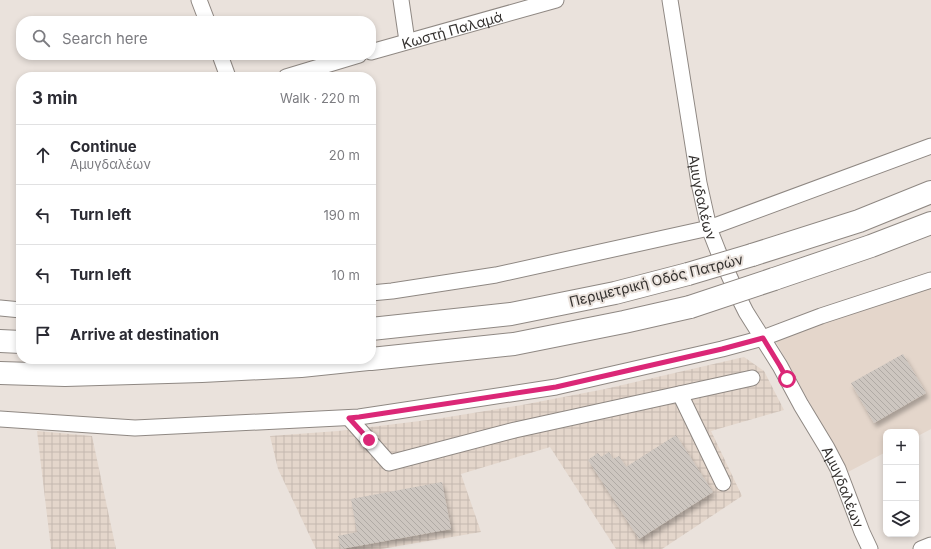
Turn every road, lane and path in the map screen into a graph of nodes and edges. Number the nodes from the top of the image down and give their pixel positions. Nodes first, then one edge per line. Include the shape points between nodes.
1 (199, 0) edge
2 (401, 0) edge
3 (556, 0) edge
4 (670, 0) edge
5 (205, 16) edge
6 (407, 41) junction
7 (376, 50) edge
8 (222, 60) edge
9 (342, 60) edge
10 (226, 72) edge
11 (303, 72) edge
12 (931, 146) edge
13 (931, 192) edge
14 (931, 224) edge
15 (709, 228) junction
16 (931, 280) edge
17 (376, 293) edge
18 (0, 308) edge
19 (16, 310) edge
20 (376, 328) edge
21 (763, 338) junction
22 (0, 341) edge
23 (16, 342) edge
24 (376, 358) edge
25 (321, 364) edge
26 (0, 372) edge
27 (752, 378) dead end
28 (680, 394) junction
29 (349, 418) junction
30 (0, 419) edge
31 (723, 483) dead end
32 (931, 545) edge
33 (870, 549) edge
34 (922, 549) edge

1 - 5 street
2 - 6 street
3 - 6 street, Κωστή Παλαμά
4 - 15 street, Αμυγδαλέων via 699,183
6 - 7 street, Κωστή Παλαμά
8 - 10 street
9 - 11 street
12 - 15 street
13 - 20 highway, Περιμετρική Οδός Πατρών, bridge via 859,221 688,274 615,293 511,314
14 - 24 highway, Περιμετρική Οδός Πατρών, bridge via 690,307 514,344
15 - 17 street via 496,275
15 - 21 street, Αμυγδαλέων via 739,298
16 - 21 street
18 - 19 street
21 - 29 street via 556,387
21 - 33 street, Αμυγδαλέων via 838,469
22 - 23 highway
25 - 26 highway, Περιμετρική Οδός Πατρών via 195,372 65,375
27 - 28 street
28 - 29 street via 515,430 389,464
28 - 31 street
29 - 30 street via 135,428
32 - 34 street

